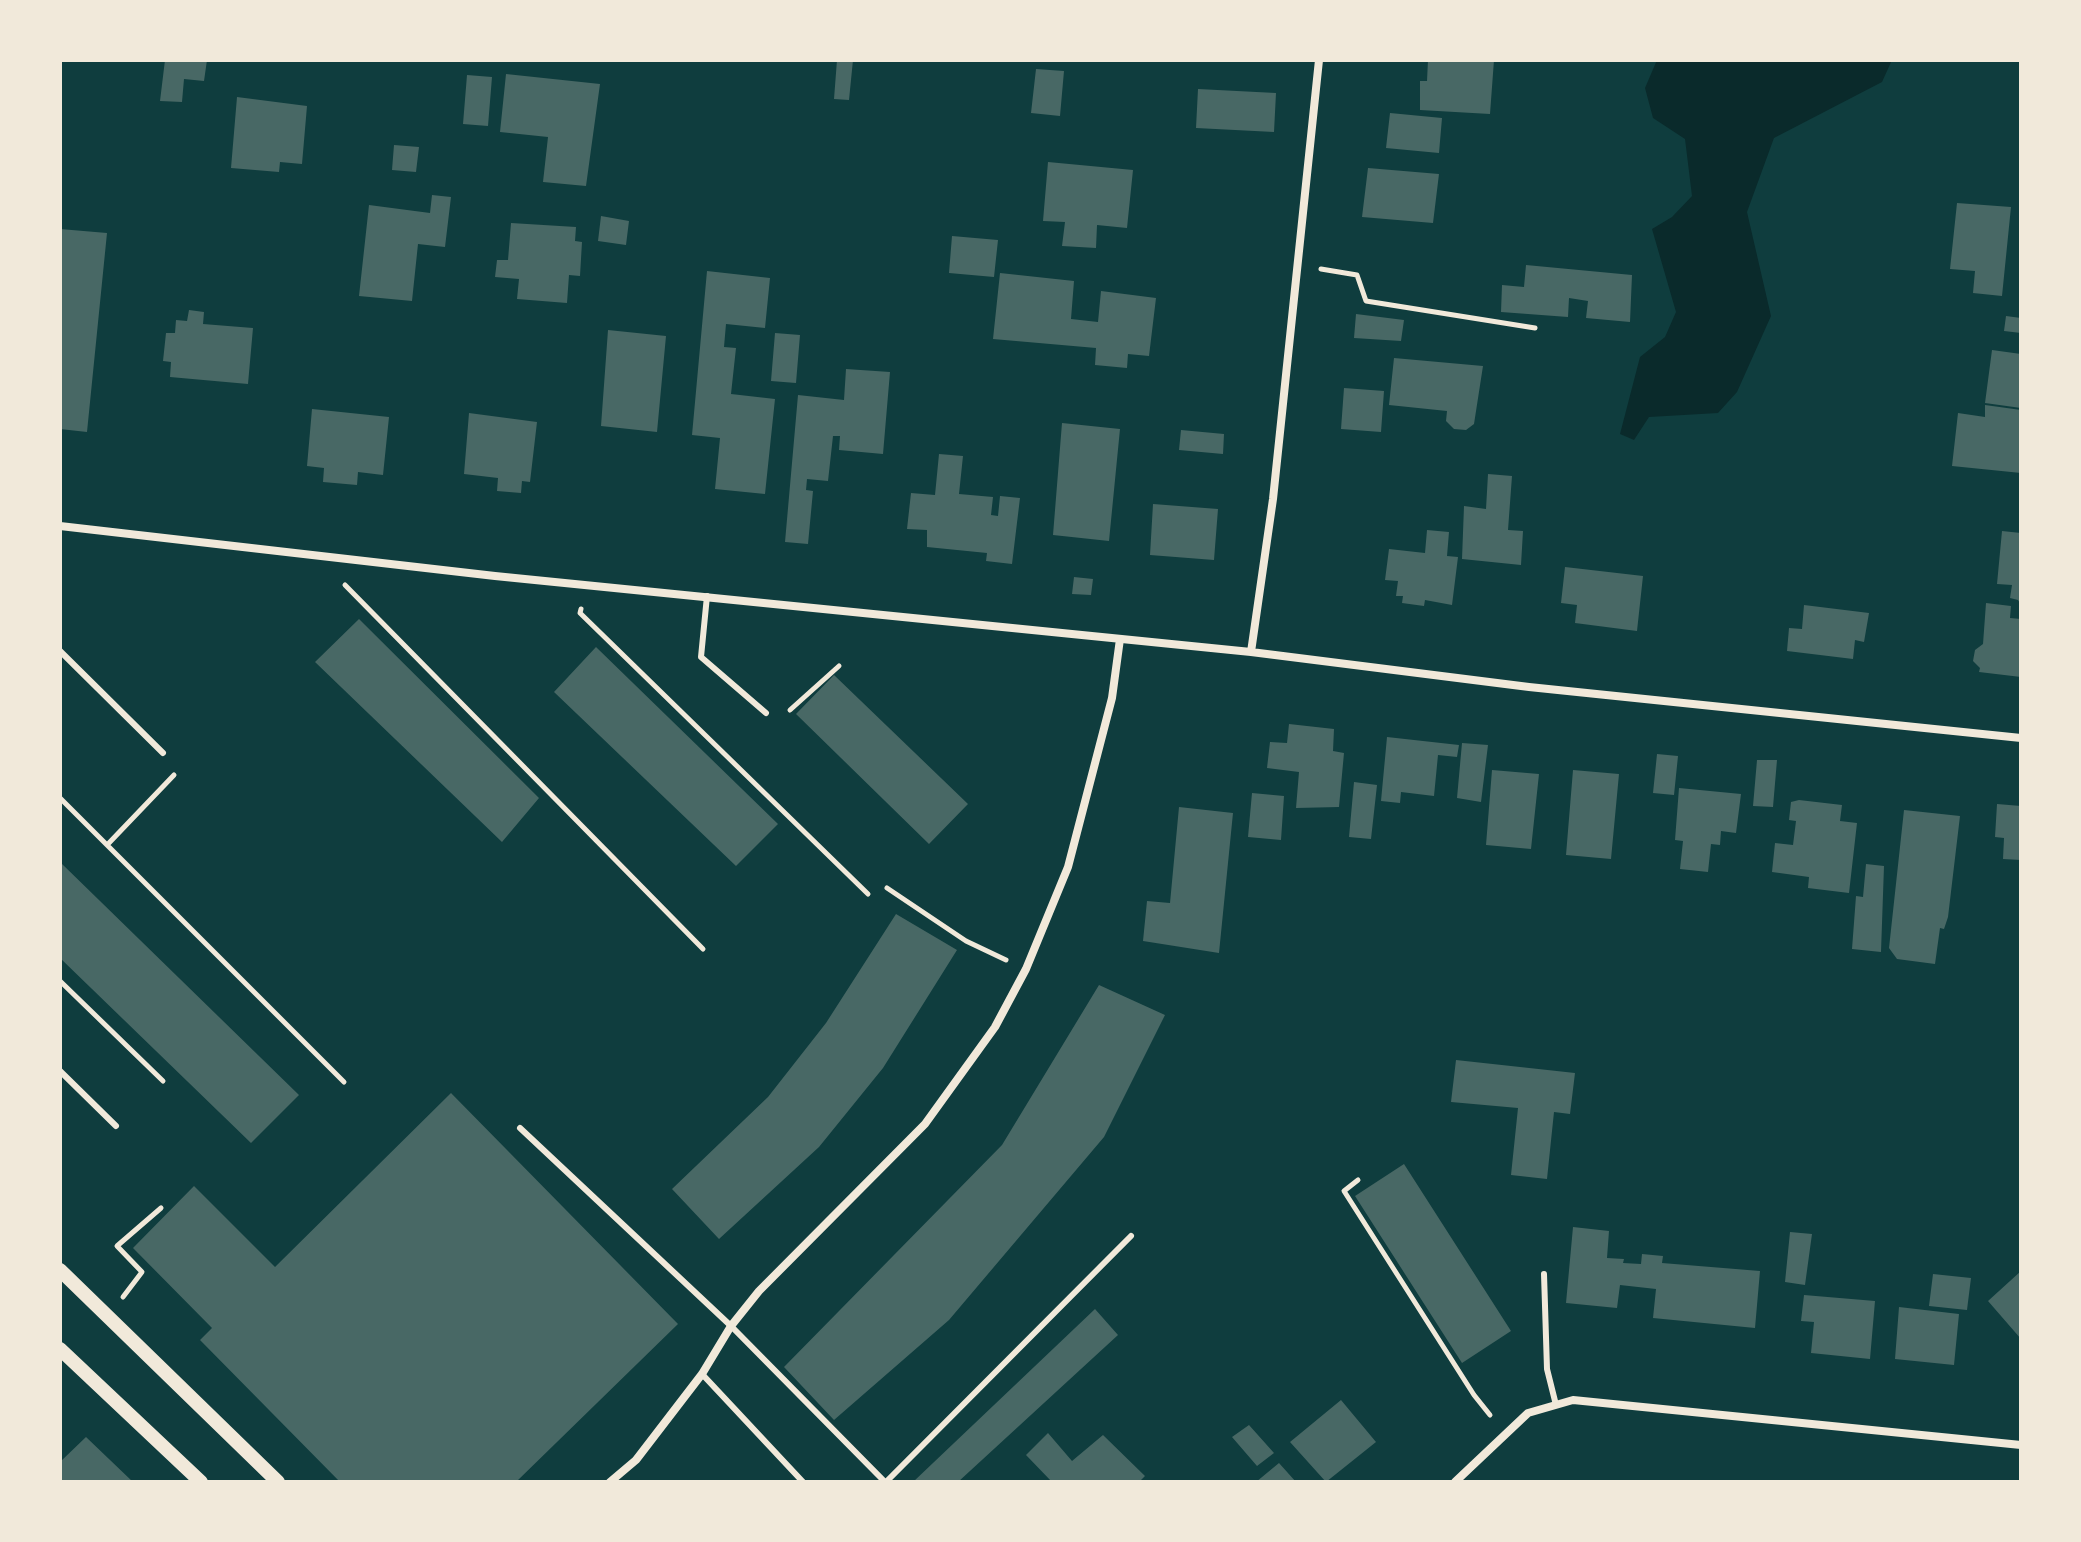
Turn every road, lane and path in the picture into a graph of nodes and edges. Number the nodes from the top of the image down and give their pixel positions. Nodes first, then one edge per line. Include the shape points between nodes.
1 (1319, 60) edge
2 (1297, 265) junction
3 (1535, 328) dead end
4 (60, 526) edge
5 (345, 559) junction
6 (584, 584) junction
7 (707, 596) junction
8 (1120, 639) junction
9 (60, 651) edge
10 (1251, 652) junction
11 (839, 666) dead end
12 (766, 713) joint
13 (2021, 738) edge
14 (163, 753) joint
15 (60, 798) edge
16 (108, 844) junction
17 (887, 888) dead end
18 (868, 894) dead end
19 (703, 949) dead end
20 (1026, 969) junction
21 (60, 981) edge
22 (60, 1071) edge
23 (163, 1081) dead end
24 (344, 1082) dead end
25 (116, 1126) dead end
26 (520, 1128) dead end
27 (1358, 1180) dead end
28 (161, 1208) dead end
29 (1131, 1236) dead end
30 (60, 1270) edge
31 (1544, 1274) dead end
32 (108, 1317) junction
33 (731, 1326) junction
34 (60, 1349) edge
35 (702, 1374) junction
36 (1556, 1405) junction
37 (1506, 1434) junction
38 (2021, 1445) edge
39 (201, 1482) edge
40 (278, 1482) edge
41 (610, 1482) edge
42 (803, 1482) edge
43 (885, 1482) edge
44 (1455, 1482) edge

1 - 2 street
2 - 3 path via 1357,275 1366,301
2 - 10 street
4 - 5 street
5 - 6 street
5 - 19 path via 343,583
6 - 7 street
6 - 18 path via 580,613
7 - 8 street
7 - 12 lane via 701,657
8 - 10 street
8 - 20 street via 1112,698 1068,867
9 - 14 lane
10 - 13 street
11 - 12 path via 794,710
14 - 16 path via 186,763
15 - 16 path
16 - 24 path
17 - 20 path via 966,941
20 - 33 street via 995,1027 925,1124 759,1291
21 - 23 path
22 - 25 lane
26 - 33 lane
27 - 37 path via 1344,1191 1474,1395
28 - 32 path via 117,1246 142,1272
29 - 43 lane
30 - 32 street
31 - 36 lane via 1547,1369
32 - 40 street
33 - 35 street
33 - 43 lane
34 - 39 street
35 - 41 street via 636,1460
35 - 42 lane
36 - 37 street via 1528,1413
36 - 38 street via 1573,1400
37 - 44 street

